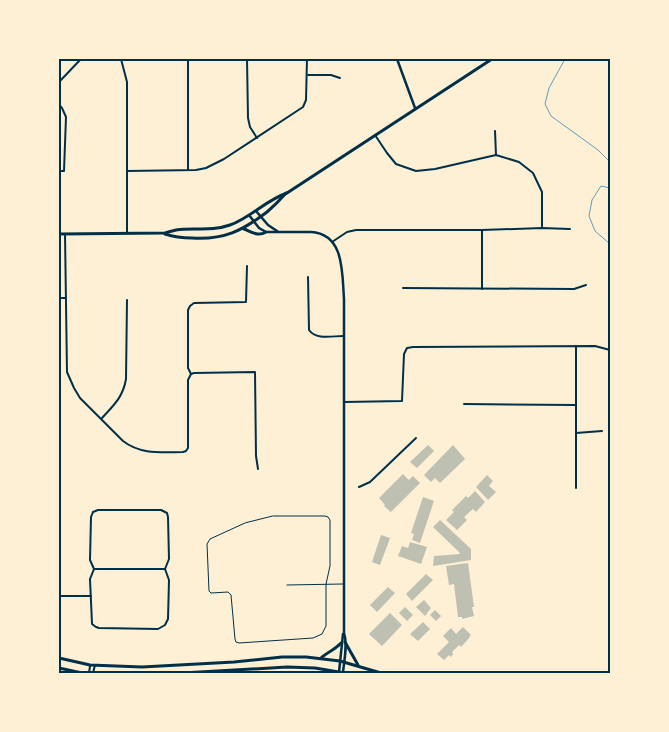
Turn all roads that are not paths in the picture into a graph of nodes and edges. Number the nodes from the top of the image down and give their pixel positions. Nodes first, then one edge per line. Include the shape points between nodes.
1 (82, 59) edge
2 (121, 59) edge
3 (188, 59) edge
4 (247, 59) edge
5 (307, 59) edge
6 (396, 59) edge
7 (492, 59) edge
8 (307, 75) junction
9 (340, 78) dead end
10 (59, 82) edge
11 (59, 104) edge
12 (416, 108) junction
13 (495, 130) dead end
14 (375, 135) junction
15 (257, 138) junction
16 (496, 156) junction
17 (188, 170) junction
18 (59, 171) edge
19 (127, 171) junction
20 (287, 193) junction
21 (256, 210) junction
22 (249, 214) junction
23 (260, 216) junction
24 (254, 221) junction
25 (244, 228) junction
26 (542, 228) junction
27 (570, 229) dead end
28 (482, 230) junction
29 (278, 231) junction
30 (266, 232) junction
31 (127, 233) junction
32 (165, 233) junction
33 (59, 234) edge
34 (65, 234) junction
35 (332, 242) junction
36 (247, 266) dead end
37 (308, 277) dead end
38 (586, 285) dead end
39 (403, 288) dead end
40 (482, 289) junction
41 (59, 298) edge
42 (65, 298) junction
43 (127, 300) dead end
44 (343, 336) junction
45 (576, 346) junction
46 (610, 350) edge
47 (191, 374) junction
48 (344, 402) junction
49 (464, 404) dead end
50 (575, 405) junction
51 (102, 418) junction
52 (602, 431) dead end
53 (576, 432) junction
54 (416, 438) dead end
55 (258, 469) dead end
56 (359, 487) dead end
57 (576, 488) dead end
58 (94, 569) junction
59 (165, 569) junction
60 (326, 584) junction
61 (344, 584) junction
62 (287, 585) dead end
63 (59, 596) edge
64 (91, 596) junction
65 (343, 643) junction
66 (59, 658) edge
67 (320, 658) junction
68 (342, 662) junction
69 (92, 665) junction
70 (358, 666) junction
71 (59, 668) edge
72 (76, 673) edge
73 (82, 673) edge
74 (89, 673) edge
75 (93, 673) edge
76 (182, 673) edge
77 (342, 673) edge
78 (381, 673) edge

1 - 10 street
2 - 19 street via 127,82
3 - 17 street
4 - 15 street via 248,118
5 - 8 street
6 - 12 street
7 - 12 main road
8 - 9 street
8 - 15 street via 304,107
11 - 18 street via 66,117 64,171
12 - 14 main road
13 - 16 street
14 - 16 street via 396,164 416,171
14 - 20 main road
15 - 17 street via 206,168
16 - 26 street via 519,162 533,173 542,192
17 - 19 street
19 - 31 street
20 - 21 main road
20 - 23 main road
21 - 22 main road
21 - 23 street
22 - 24 street
22 - 32 main road via 222,228
23 - 24 main road
23 - 29 street
24 - 25 main road
24 - 30 street
25 - 30 main road via 256,234
25 - 32 main road via 226,236 205,239
26 - 27 street
26 - 28 street
28 - 35 street via 356,230
28 - 40 street
29 - 30 street
29 - 35 street via 315,232
31 - 32 main road
31 - 34 main road
33 - 34 main road
34 - 42 street
35 - 44 street via 342,266
36 - 47 street via 246,302 194,303 190,306 188,368
37 - 44 street via 309,330 318,336
38 - 40 street via 574,289
39 - 40 street
41 - 42 street
42 - 51 street via 67,372 80,398
43 - 51 street via 125,388
44 - 48 street
45 - 46 street
45 - 48 street via 410,347 404,354 402,401
45 - 50 street
47 - 51 street via 188,380 186,451 135,449
47 - 55 street via 255,372
48 - 61 street
49 - 50 street
50 - 53 street
52 - 53 street
53 - 57 street
54 - 56 street via 370,482
58 - 59 street
58 - 59 street via 90,560 91,517 98,510 166,512 169,559
58 - 64 street via 90,579
59 - 64 street via 169,580 168,619 160,628 96,627 91,621
60 - 60 lane via 326,626 322,634 313,638 236,642 231,594 211,593 209,590 207,544 245,523 273,516 328,517 330,566
60 - 61 lane
60 - 62 lane
61 - 65 street
63 - 64 street
65 - 67 main road
65 - 68 street
65 - 70 main road
66 - 69 main road
67 - 68 main road
67 - 69 main road via 282,657 179,666
68 - 70 main road
68 - 77 street
69 - 74 street
69 - 75 street
70 - 78 main road
71 - 72 main road
72 - 73 main road
76 - 77 main road via 287,667

